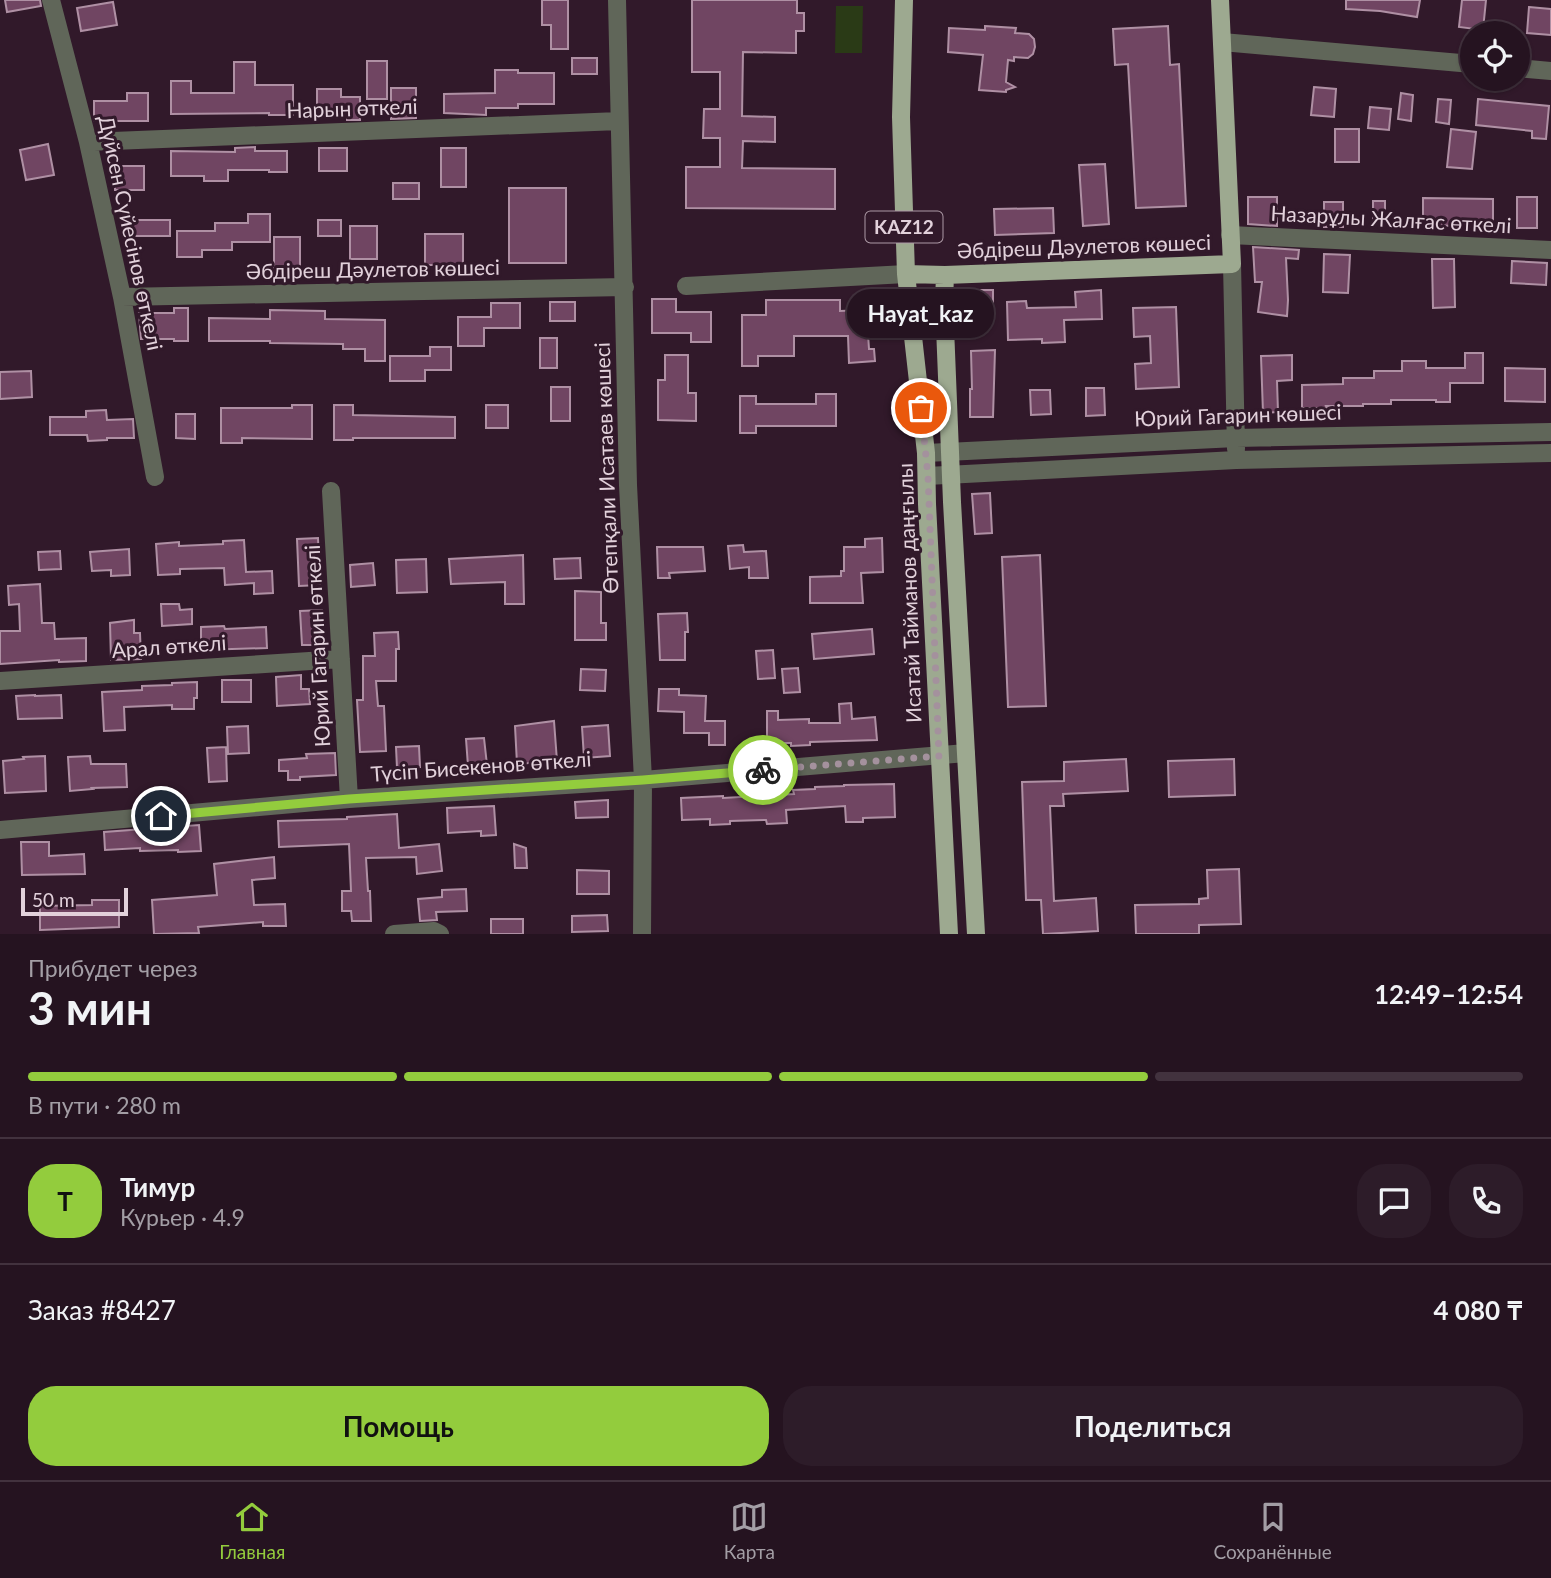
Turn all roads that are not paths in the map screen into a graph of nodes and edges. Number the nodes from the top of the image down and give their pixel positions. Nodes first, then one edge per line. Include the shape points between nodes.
1 (51, 0) edge
2 (617, 0) edge
3 (904, 0) edge
4 (1220, 0) edge
5 (1222, 42) junction
6 (1460, 63) edge
7 (1530, 69) edge
8 (1551, 71) edge
9 (619, 121) junction
10 (88, 142) junction
11 (1230, 235) junction
12 (1551, 250) edge
13 (1232, 264) junction
14 (906, 274) junction
15 (945, 275) junction
16 (686, 286) dead end
17 (625, 287) junction
18 (122, 297) junction
19 (1551, 432) edge
20 (1236, 438) junction
21 (951, 451) junction
22 (926, 453) junction
23 (1551, 453) edge
24 (1236, 460) junction
25 (952, 474) junction
26 (928, 476) junction
27 (155, 477) dead end
28 (331, 491) dead end
29 (341, 659) junction
30 (0, 681) edge
31 (966, 753) junction
32 (939, 756) junction
33 (643, 780) junction
34 (349, 799) junction
35 (0, 830) edge
36 (394, 934) edge
37 (440, 934) edge
38 (642, 934) edge
39 (949, 934) edge
40 (976, 934) edge

1 - 10 street, Дүйсен Сүйесінов өткелі
2 - 9 street, Өтепқали Исатаев көшесі
3 - 14 main road, Исатай Тайманов даңғылы / KAZ12 via 901,117
4 - 5 main road
5 - 6 street
5 - 11 main road
7 - 8 street
9 - 10 street, Нарын өткелі
9 - 17 street, Өтепқали Исатаев көшесі
10 - 18 street, Дүйсен Сүйесінов өткелі
11 - 12 street, Назарұлы Жалғас өткелі
11 - 13 main road
13 - 15 main road, Әбдіреш Дәулетов көшесі / KAZ12
13 - 20 street
14 - 15 main road, Әбдіреш Дәулетов көшесі / KAZ12
14 - 16 street, Әбдіреш Дәулетов көшесі
14 - 22 main road, Исатай Тайманов даңғылы / KAZ12
15 - 21 main road
17 - 18 street, Әбдіреш Дәулетов көшесі
17 - 33 street, Өтепқали Исатаев көшесі via 628,485
18 - 27 street, Дүйсен Сүйесінов өткелі
19 - 20 street, Юрий Гагарин көшесі
20 - 21 street, Юрий Гагарин көшесі
20 - 24 street
21 - 22 street, Юрий Гагарин көшесі
21 - 25 main road
22 - 26 main road, Исатай Тайманов даңғылы / KAZ12
23 - 24 street, Юрий Гагарин көшесі
24 - 25 street, Юрий Гагарин көшесі
25 - 26 street, Юрий Гагарин көшесі
25 - 31 main road
26 - 32 main road, Исатай Тайманов даңғылы / KAZ12
28 - 29 street, Юрий Гагарин өткелі
29 - 30 street, Арал өткелі
29 - 34 street, Юрий Гагарин өткелі
31 - 32 street, Түсіп Бисекенов өткелі
31 - 40 main road
32 - 33 street, Түсіп Бисекенов өткелі
32 - 39 main road, Исатай Тайманов даңғылы / KAZ12
33 - 34 street, Түсіп Бисекенов өткелі
33 - 38 street, Өтепқали Исатаев көшесі
34 - 35 street, Түсіп Бисекенов өткелі
36 - 37 street

